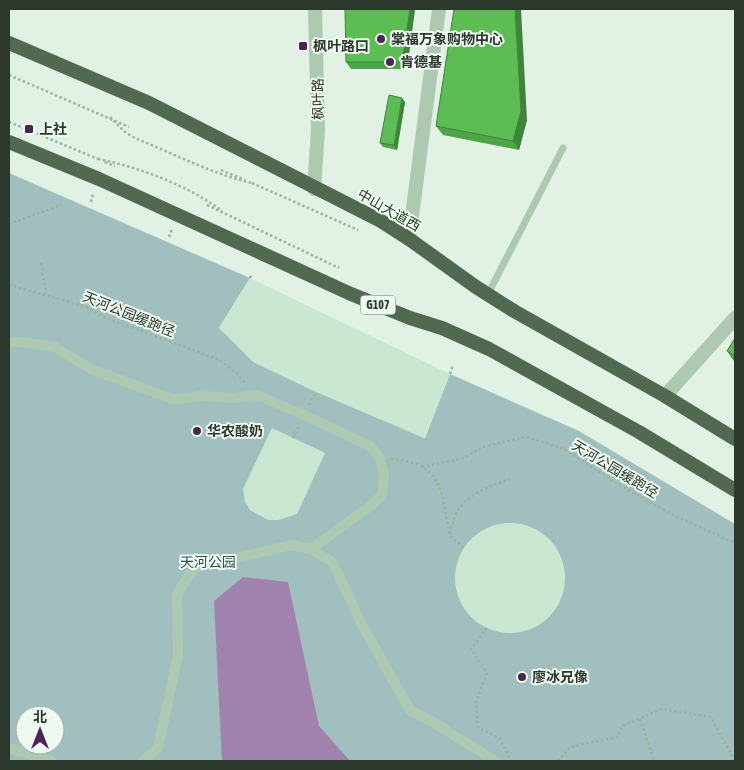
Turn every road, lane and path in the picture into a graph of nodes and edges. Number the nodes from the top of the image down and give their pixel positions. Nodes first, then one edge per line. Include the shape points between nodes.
1 (315, 9) edge
2 (439, 9) edge
3 (9, 43) edge
4 (9, 76) edge
5 (110, 117) junction
6 (9, 122) edge
7 (130, 127) dead end
8 (9, 142) edge
9 (563, 148) dead end
10 (98, 159) junction
11 (115, 166) dead end
12 (221, 170) dead end
13 (252, 183) junction
14 (314, 189) junction
15 (93, 194) dead end
16 (90, 202) dead end
17 (62, 205) dead end
18 (207, 205) dead end
19 (226, 214) junction
20 (9, 224) edge
21 (172, 229) dead end
22 (358, 230) dead end
23 (169, 237) dead end
24 (409, 239) junction
25 (41, 263) dead end
26 (339, 268) dead end
27 (252, 274) dead end
28 (250, 278) dead end
29 (9, 285) edge
30 (488, 294) junction
31 (46, 295) junction
32 (735, 318) edge
33 (9, 342) edge
34 (453, 365) dead end
35 (450, 374) dead end
36 (257, 395) junction
37 (665, 396) junction
38 (735, 439) edge
39 (380, 458) junction
40 (422, 467) junction
41 (510, 479) dead end
42 (735, 490) edge
43 (450, 536) junction
44 (735, 543) edge
45 (464, 548) dead end
46 (310, 550) junction
47 (487, 628) dead end
48 (640, 719) junction
49 (9, 748) edge
50 (52, 761) edge
51 (143, 761) edge
52 (495, 761) edge
53 (510, 761) edge
54 (558, 761) edge
55 (654, 761) edge
56 (735, 761) edge

1 - 14 street, 枫叶路 via 318,130
2 - 24 street
3 - 14 highway, 中山大道西 via 149,103
4 - 5 path
5 - 7 path
5 - 13 path via 137,139 222,175
6 - 10 path
8 - 42 highway, G107 via 99,179 351,294 481,344 542,376
9 - 30 lane
10 - 11 path
10 - 19 path via 124,164 192,192
12 - 13 path
13 - 22 path
14 - 24 highway, 中山大道西 via 381,221
15 - 16 path
17 - 20 path
18 - 19 path
19 - 26 path
21 - 23 path
24 - 30 highway, 中山大道西
25 - 31 path
27 - 28 path
29 - 31 path, 天河公园缓跑径
30 - 37 highway, 中山大道西
31 - 36 path, 天河公园缓跑径 via 87,307 106,318 220,360
32 - 37 street
33 - 36 street via 55,347 91,369 175,400 199,396 233,398
34 - 35 path
36 - 39 street via 370,446
37 - 38 highway, 中山大道西
39 - 40 path via 407,460
39 - 46 street via 384,476 382,495
40 - 43 path via 432,473 442,489
40 - 44 path, 天河公园缓跑径 via 464,458 485,446 526,437 564,448 616,483 673,515
41 - 43 path via 469,498 458,512
43 - 45 path
46 - 51 street via 292,545 194,568 177,594 178,655 158,748
46 - 52 street via 333,562 362,625 410,710
47 - 53 path via 471,649 487,673 476,702 478,727 500,739
48 - 54 path via 622,726 618,737 570,747
48 - 55 path
48 - 56 path via 662,709 711,717
49 - 50 street

